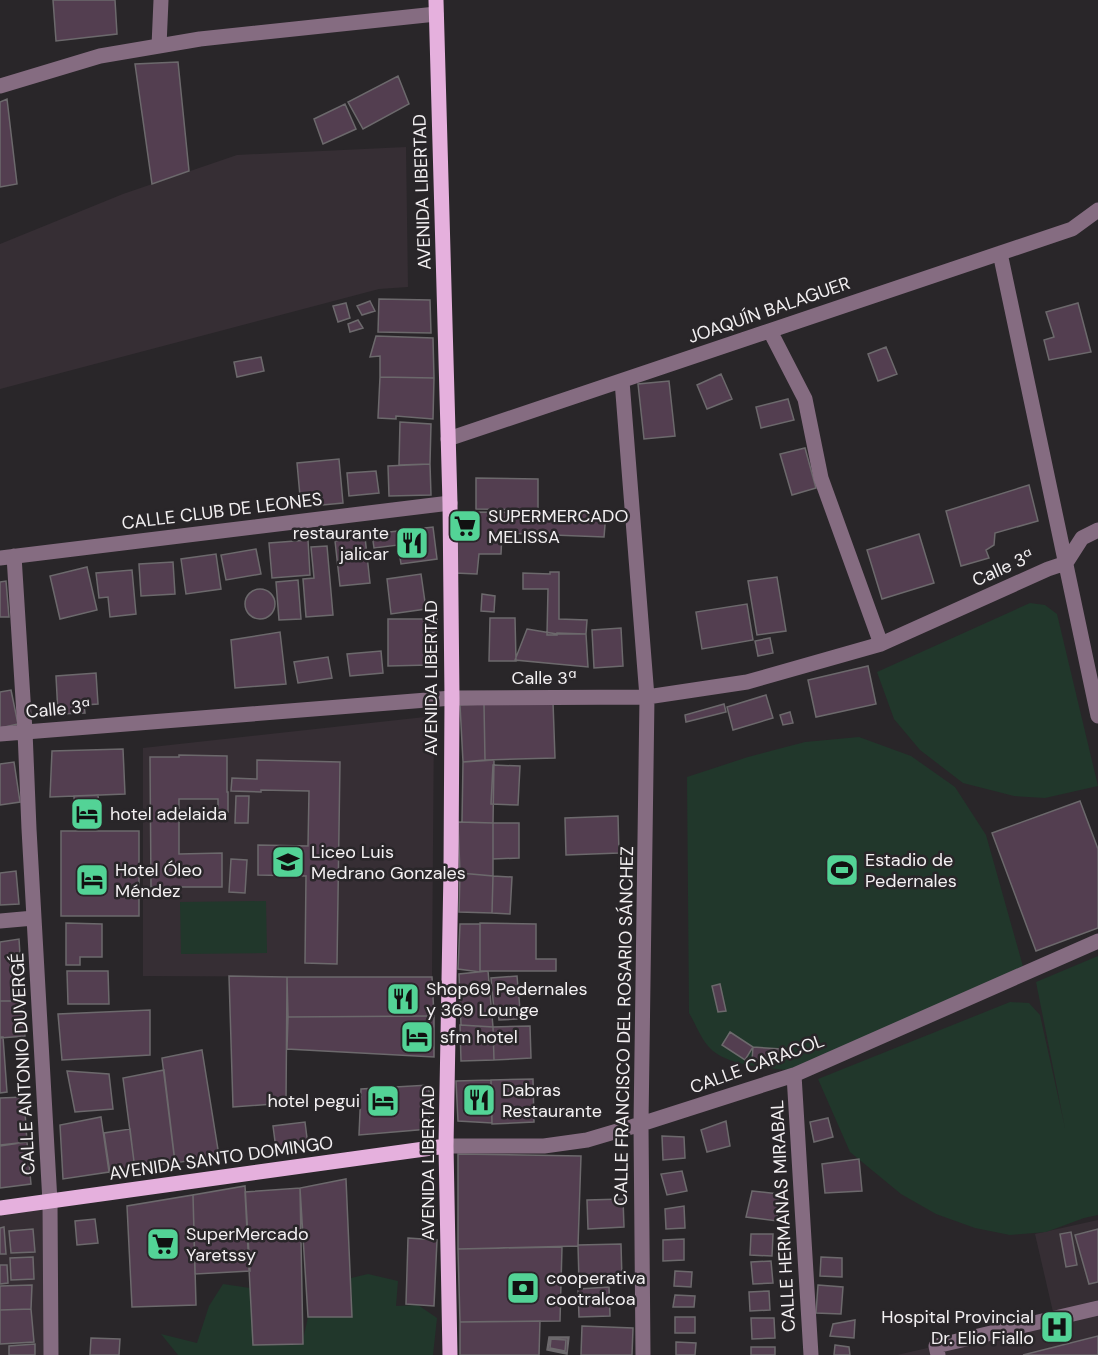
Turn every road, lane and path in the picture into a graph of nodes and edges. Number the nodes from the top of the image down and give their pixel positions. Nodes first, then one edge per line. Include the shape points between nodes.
1 (161, 0) edge
2 (436, 7) edge
3 (159, 46) junction
4 (0, 86) edge
5 (1098, 210) edge
6 (1000, 253) junction
7 (770, 331) junction
8 (622, 381) junction
9 (448, 439) junction
10 (450, 503) junction
11 (1098, 530) edge
12 (7, 557) edge
13 (1066, 563) junction
14 (881, 644) junction
15 (1091, 649) edge
16 (647, 697) junction
17 (452, 698) junction
18 (1098, 716) edge
19 (26, 731) junction
20 (0, 734) edge
21 (34, 918) junction
22 (0, 921) edge
23 (1098, 941) edge
24 (794, 1075) junction
25 (641, 1124) junction
26 (446, 1146) junction
27 (50, 1202) junction
28 (0, 1208) edge
29 (1098, 1308) edge
30 (51, 1355) edge
31 (450, 1355) edge
32 (643, 1355) edge
33 (811, 1355) edge
34 (938, 1355) edge

1 - 3 street
2 - 3 street
2 - 9 main road, AVENIDA LIBERTAD
3 - 4 street via 100,56
5 - 6 street, JOAQUÍN BALAGUER via 1072,229
6 - 7 street, JOAQUÍN BALAGUER
6 - 13 street
7 - 8 street, JOAQUÍN BALAGUER
7 - 14 street via 805,399 821,478
8 - 9 street, JOAQUÍN BALAGUER
8 - 16 street, CALLE FRANCISCO DEL ROSARIO SÁNCHEZ
9 - 10 main road, AVENIDA LIBERTAD
10 - 12 street, CALLE CLUB DE LEONES
10 - 17 main road, AVENIDA LIBERTAD
11 - 13 street via 1082,538
12 - 19 street, CALLE ANTONIO DUVERGÉ
13 - 14 street, Calle 3ª
13 - 15 street
14 - 16 street, Calle 3ª via 747,682
15 - 18 street
16 - 17 street, Calle 3ª
16 - 25 street, CALLE FRANCISCO DEL ROSARIO SÁNCHEZ
17 - 19 street, Calle 3ª
17 - 26 main road, AVENIDA LIBERTAD
19 - 20 street, Calle 3ª
19 - 21 street, CALLE ANTONIO DUVERGÉ
21 - 22 street
21 - 27 street, CALLE ANTONIO DUVERGÉ
23 - 24 street, CALLE CARACOL
24 - 25 street, CALLE CARACOL
24 - 33 street, CALLE HERMANAS MIRABAL
25 - 26 street, CALLE CARACOL via 587,1140 544,1146
25 - 32 street, CALLE FRANCISCO DEL ROSARIO SÁNCHEZ
26 - 27 main road, AVENIDA SANTO DOMINGO
26 - 31 main road, AVENIDA LIBERTAD
27 - 28 main road, AVENIDA SANTO DOMINGO
27 - 30 street, CALLE ANTONIO DUVERGÉ
29 - 34 street via 936,1346

